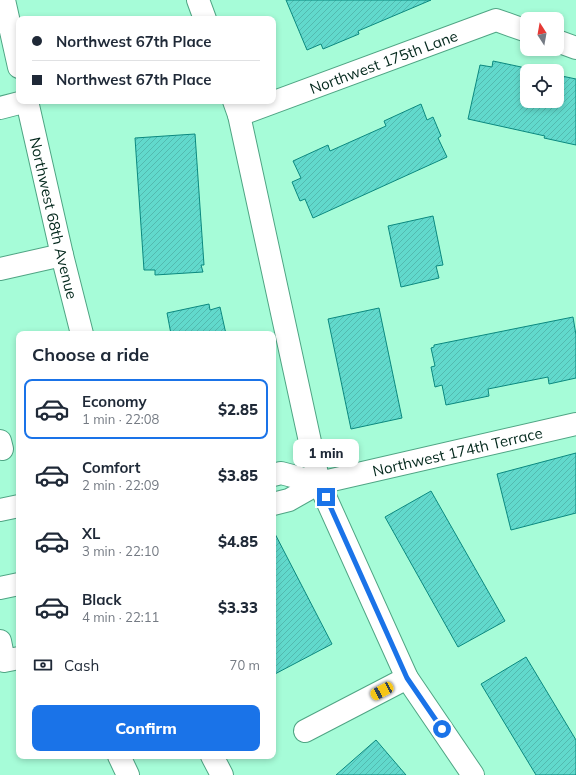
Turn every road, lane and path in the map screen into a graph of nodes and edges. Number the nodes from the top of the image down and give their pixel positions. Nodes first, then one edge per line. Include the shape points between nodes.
1 (4, 0) edge
2 (198, 0) edge
3 (204, 16) edge
4 (520, 29) edge
5 (564, 44) edge
6 (576, 48) edge
7 (16, 54) edge
8 (276, 95) edge
9 (16, 104) edge
10 (28, 104) edge
11 (249, 104) edge
12 (0, 108) edge
13 (237, 108) edge
14 (62, 255) junction
15 (0, 269) edge
16 (81, 331) edge
17 (576, 424) edge
18 (276, 474) edge
19 (320, 483) junction
20 (276, 503) edge
21 (16, 507) edge
22 (0, 510) edge
23 (16, 585) edge
24 (0, 588) edge
25 (0, 641) edge
26 (16, 659) edge
27 (407, 678) junction
28 (305, 731) dead end
29 (120, 759) edge
30 (214, 759) edge
31 (128, 775) edge
32 (222, 775) edge
33 (473, 775) edge

1 - 7 street
2 - 3 street
4 - 8 street, Northwest 175th Lane via 496,20
5 - 6 street
9 - 12 street
10 - 14 street, Northwest 68th Avenue
11 - 13 street, Northwest 175th Lane
13 - 19 street, Northwest 175th Lane
14 - 15 street
14 - 16 street, Northwest 68th Avenue
17 - 19 street, Northwest 174th Terrace
18 - 19 street via 281,473
19 - 20 street, Northwest 174th Terrace via 289,500
19 - 27 street, Northwest 175th Lane
21 - 22 street
23 - 24 street
25 - 26 street via 4,661
27 - 28 street
27 - 33 street, Northwest 175th Lane
29 - 31 street
30 - 32 street

